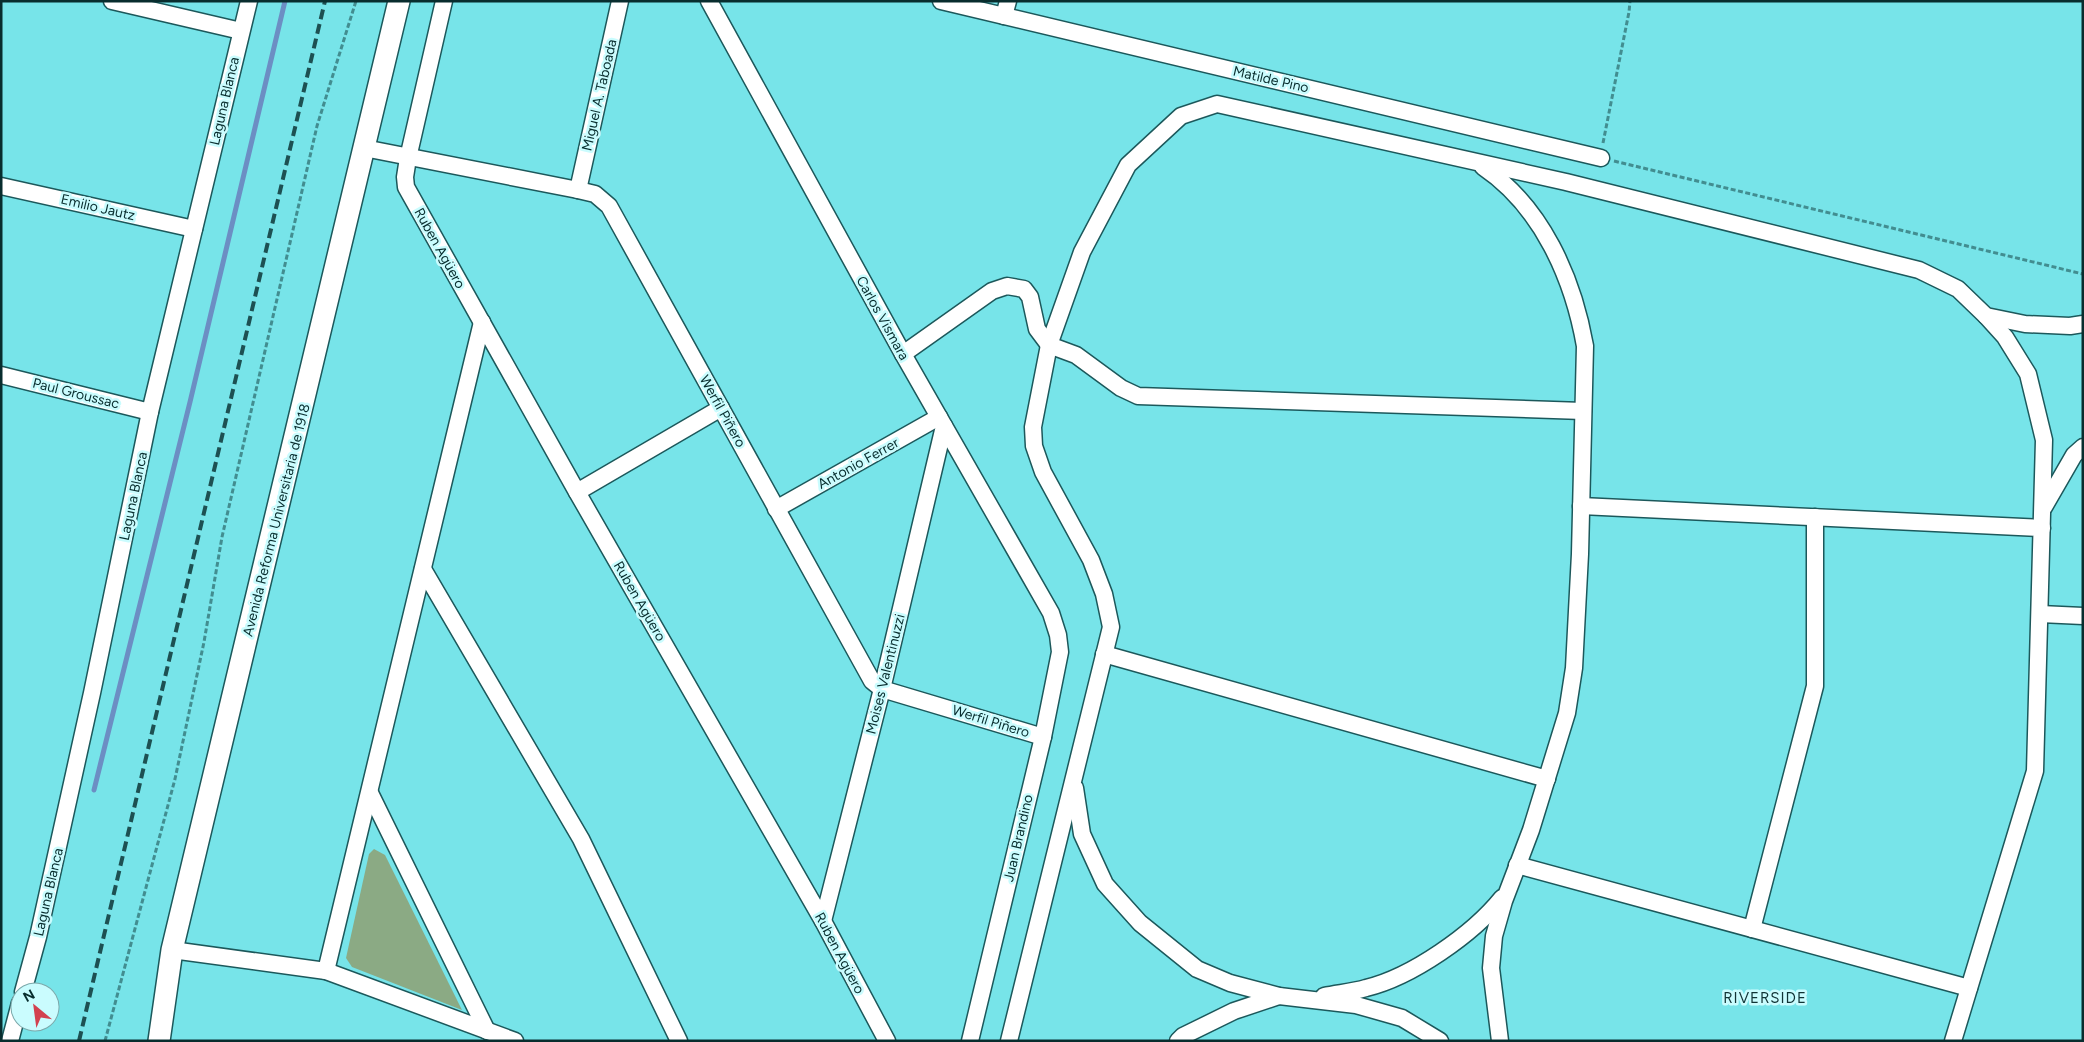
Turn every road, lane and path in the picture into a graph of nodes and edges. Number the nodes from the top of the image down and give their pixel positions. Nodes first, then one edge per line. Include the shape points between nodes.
1 (112, 1) edge
2 (249, 1) edge
3 (356, 1) edge
4 (399, 1) edge
5 (444, 1) edge
6 (620, 1) edge
7 (708, 1) edge
8 (941, 1) edge
9 (1630, 1) edge
10 (1006, 9) edge
11 (241, 31) junction
12 (364, 148) junction
13 (408, 158) junction
14 (1601, 158) junction
15 (1474, 161) junction
16 (1, 186) edge
17 (578, 190) junction
18 (194, 229) junction
19 (2083, 274) edge
20 (1986, 316) junction
21 (482, 322) junction
22 (2083, 324) edge
23 (1049, 345) junction
24 (903, 354) junction
25 (1, 374) edge
26 (722, 408) junction
27 (1583, 411) junction
28 (150, 412) junction
29 (941, 422) junction
30 (2083, 447) edge
31 (577, 492) junction
32 (1581, 506) junction
33 (776, 509) junction
34 (2042, 509) junction
35 (1815, 517) junction
36 (2042, 528) junction
37 (422, 569) junction
38 (2040, 614) junction
39 (2083, 616) edge
40 (1058, 635) joint
41 (1104, 654) junction
42 (882, 689) junction
43 (1043, 737) junction
44 (1074, 778) junction
45 (1547, 779) junction
46 (370, 793) junction
47 (1518, 865) junction
48 (1506, 893) junction
49 (823, 921) junction
50 (1752, 929) junction
51 (172, 950) junction
52 (326, 972) junction
53 (26, 982) edge
54 (1969, 988) junction
55 (1279, 996) junction
56 (1305, 999) junction
57 (487, 1031) junction
58 (105, 1041) edge
59 (159, 1041) edge
60 (515, 1041) edge
61 (679, 1041) edge
62 (887, 1041) edge
63 (970, 1041) edge
64 (1009, 1041) edge
65 (1178, 1041) edge
66 (1440, 1041) edge
67 (1500, 1041) edge
68 (1952, 1041) edge

1 - 11 street
2 - 11 street, Laguna Blanca
3 - 58 path via 316,126 222,537 175,779
4 - 12 main road, Avenida Reforma Universitaria de 1918
5 - 13 street
6 - 17 street, Miguel A. Taboada
7 - 24 street, Carlos Vismara
8 - 10 street, Matilde Pino
9 - 14 path
10 - 14 street, Matilde Pino
11 - 18 street, Laguna Blanca
12 - 13 street, Werfil Piñero
12 - 51 main road, Avenida Reforma Universitaria de 1918
13 - 17 street, Werfil Piñero
13 - 21 street, Ruben Agüero via 406,187
14 - 19 path
15 - 20 street via 1919,270 1958,289
15 - 23 street via 1216,104 1181,116 1128,165 1082,252
15 - 27 street via 1517,196 1542,231 1564,271 1579,314 1585,346
16 - 18 street, Emilio Jautz
17 - 26 street, Werfil Piñero via 595,194 610,206
18 - 28 street, Laguna Blanca
20 - 22 street via 2025,324
20 - 34 street via 2005,337 2028,374 2044,440
21 - 31 street, Ruben Agüero
21 - 37 street
23 - 24 street via 1037,330 1030,297 1024,289 1007,286 992,291
23 - 27 street via 1076,355 1121,388 1138,396
23 - 41 street via 1033,427 1034,446 1043,472 1091,560 1104,594 1111,627
24 - 29 street, Carlos Vismara
25 - 28 street, Paul Groussac
26 - 31 street
26 - 33 street, Werfil Piñero
27 - 32 street
28 - 53 street, Laguna Blanca via 92,692
29 - 33 street, Antonio Ferrer
29 - 40 street, Carlos Vismara via 1051,613
29 - 42 street, Moises Valentinuzzi
30 - 34 street via 2074,455
31 - 49 street, Ruben Agüero
32 - 35 street
32 - 45 street via 1574,668 1567,714
33 - 42 street, Werfil Piñero via 872,681
34 - 36 street
35 - 36 street
35 - 50 street via 1816,686
36 - 38 street
37 - 46 street
37 - 61 street via 580,839
38 - 39 street
38 - 54 street via 2035,771
40 - 43 street, Juan Brandino via 1060,652
41 - 44 street
41 - 45 street
42 - 43 street, Werfil Piñero
42 - 49 street, Moises Valentinuzzi
43 - 63 street, Juan Brandino
44 - 55 street via 1082,834 1105,884 1140,923 1197,969 1230,983
44 - 64 street
45 - 47 street
46 - 52 street
46 - 57 street
47 - 48 street
47 - 50 street
48 - 56 street via 1469,932 1431,958 1367,988
48 - 67 street via 1494,936 1490,968
49 - 62 street, Ruben Agüero
50 - 54 street
51 - 52 street
51 - 59 main road, Avenida Reforma Universitaria de 1918
52 - 57 street
54 - 68 street
55 - 56 street
55 - 65 street via 1234,1011
56 - 66 street via 1356,1005 1402,1018
57 - 60 street

